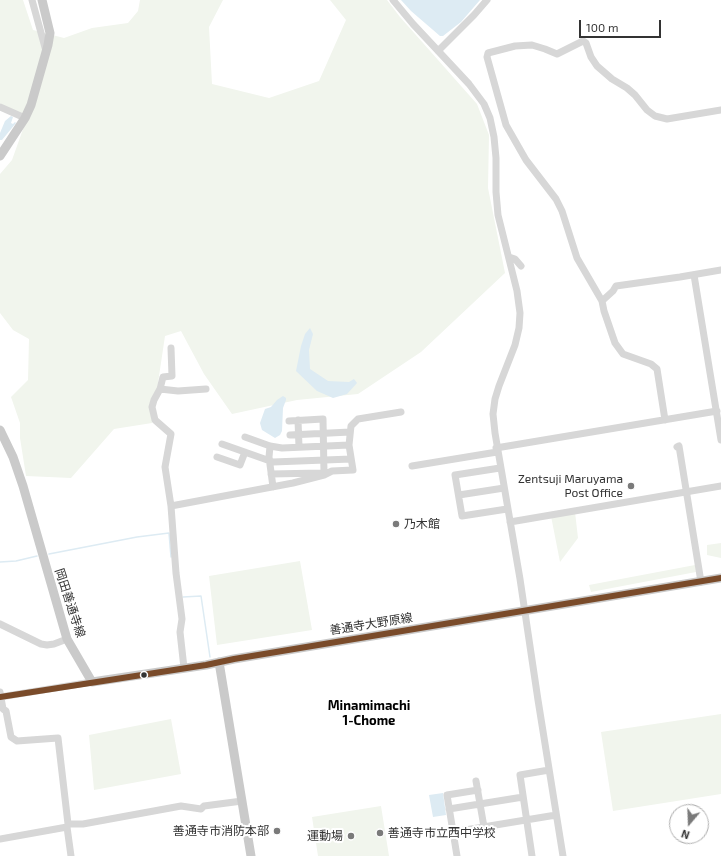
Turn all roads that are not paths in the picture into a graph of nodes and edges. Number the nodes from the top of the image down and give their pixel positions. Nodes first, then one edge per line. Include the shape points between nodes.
1 (32, 0) edge
2 (42, 0) edge
3 (393, 0) edge
4 (487, 0) edge
5 (438, 51) junction
6 (46, 52) junction
7 (0, 107) edge
8 (721, 110) edge
9 (25, 118) junction
10 (490, 118) junction
11 (506, 125) junction
12 (0, 156) edge
13 (509, 257) junction
14 (521, 266) dead end
15 (721, 270) edge
16 (694, 275) junction
17 (602, 301) junction
18 (171, 348) dead end
19 (160, 389) junction
20 (206, 389) dead end
21 (716, 411) junction
22 (401, 412) dead end
23 (298, 420) junction
24 (665, 420) junction
25 (290, 421) dead end
26 (0, 430) edge
27 (350, 432) junction
28 (322, 433) junction
29 (299, 434) junction
30 (290, 435) dead end
31 (245, 437) dead end
32 (721, 440) edge
33 (222, 444) dead end
34 (349, 445) junction
35 (270, 446) junction
36 (322, 446) junction
37 (299, 447) junction
38 (677, 447) dead end
39 (497, 450) junction
40 (245, 452) junction
41 (217, 457) dead end
42 (323, 459) junction
43 (352, 459) junction
44 (269, 460) junction
45 (412, 466) dead end
46 (500, 468) junction
47 (327, 472) junction
48 (271, 474) junction
49 (721, 486) edge
50 (273, 487) junction
51 (504, 488) junction
52 (686, 491) junction
53 (459, 495) junction
54 (171, 506) junction
55 (507, 509) junction
56 (510, 522) junction
57 (721, 578) edge
58 (701, 582) junction
59 (524, 611) junction
60 (0, 624) edge
61 (67, 639) junction
62 (219, 662) junction
63 (184, 668) junction
64 (92, 682) junction
65 (0, 696) edge
66 (549, 770) junction
67 (476, 781) dead end
68 (478, 790) junction
69 (523, 798) junction
70 (242, 801) junction
71 (480, 804) junction
72 (449, 809) junction
73 (556, 815) junction
74 (526, 820) junction
75 (68, 825) junction
76 (484, 827) junction
77 (453, 832) junction
78 (0, 839) edge
79 (71, 856) edge
80 (251, 856) edge
81 (457, 856) edge
82 (532, 856) edge
83 (563, 856) edge

1 - 6 street
2 - 6 main road via 50,33
3 - 5 street
4 - 5 street
5 - 10 street via 469,84 484,104
6 - 9 main road
7 - 9 street
8 - 11 street via 667,119 655,116 627,88 597,66 583,41 558,54 532,45 515,46 488,53
9 - 12 main road
10 - 11 street
10 - 13 street via 496,158 498,215
11 - 17 street via 526,160 556,199 577,258
13 - 14 street
13 - 39 street via 517,291 520,328 495,399 493,414
15 - 16 street
16 - 17 street via 616,286
16 - 21 street
17 - 24 street via 615,343 623,354 657,369
18 - 19 street via 172,376 163,377
19 - 20 street
19 - 54 street via 152,407 154,420 171,434 165,467
21 - 24 street
21 - 32 street
22 - 27 street via 358,419 351,426
23 - 25 street
23 - 28 street via 323,419
23 - 29 street
24 - 39 street
26 - 61 main road, 岡田善通寺線 via 23,486
27 - 28 street
27 - 34 street
28 - 29 street
28 - 36 street
29 - 30 street
29 - 37 street
31 - 35 street
33 - 40 street
34 - 36 street
34 - 43 street
35 - 37 street
35 - 44 street
36 - 37 street
36 - 42 street
38 - 52 street via 679,446
39 - 45 street
39 - 46 street
40 - 41 street via 240,465
40 - 44 street
42 - 43 street
42 - 44 street via 273,462
42 - 47 street
43 - 47 street via 353,470
44 - 48 street
46 - 51 street
46 - 53 street via 456,476
47 - 48 street
47 - 50 street via 292,484
48 - 50 street
49 - 52 street
50 - 54 street
51 - 53 street
51 - 55 street
52 - 56 street
52 - 58 street
53 - 55 street via 462,516
54 - 63 street
55 - 56 street
56 - 59 street
57 - 58 main road, 善通寺大野原線
58 - 59 main road, 善通寺大野原線
59 - 62 main road, 善通寺大野原線
59 - 66 street
60 - 61 street via 41,644 54,644
61 - 64 main road, 岡田善通寺線
62 - 63 main road
62 - 70 main road
63 - 64 main road
64 - 65 street
65 - 75 street via 11,737 17,741 58,738
66 - 69 street via 520,775
66 - 73 street
67 - 68 street
68 - 71 street
68 - 72 street via 447,795
69 - 71 street
69 - 74 street
70 - 75 street via 204,806 201,809 181,806
70 - 80 main road
71 - 72 street
71 - 76 street
72 - 77 street
73 - 74 street
73 - 83 street
74 - 76 street
74 - 82 street
75 - 78 street
75 - 79 street
76 - 77 street
77 - 81 street

